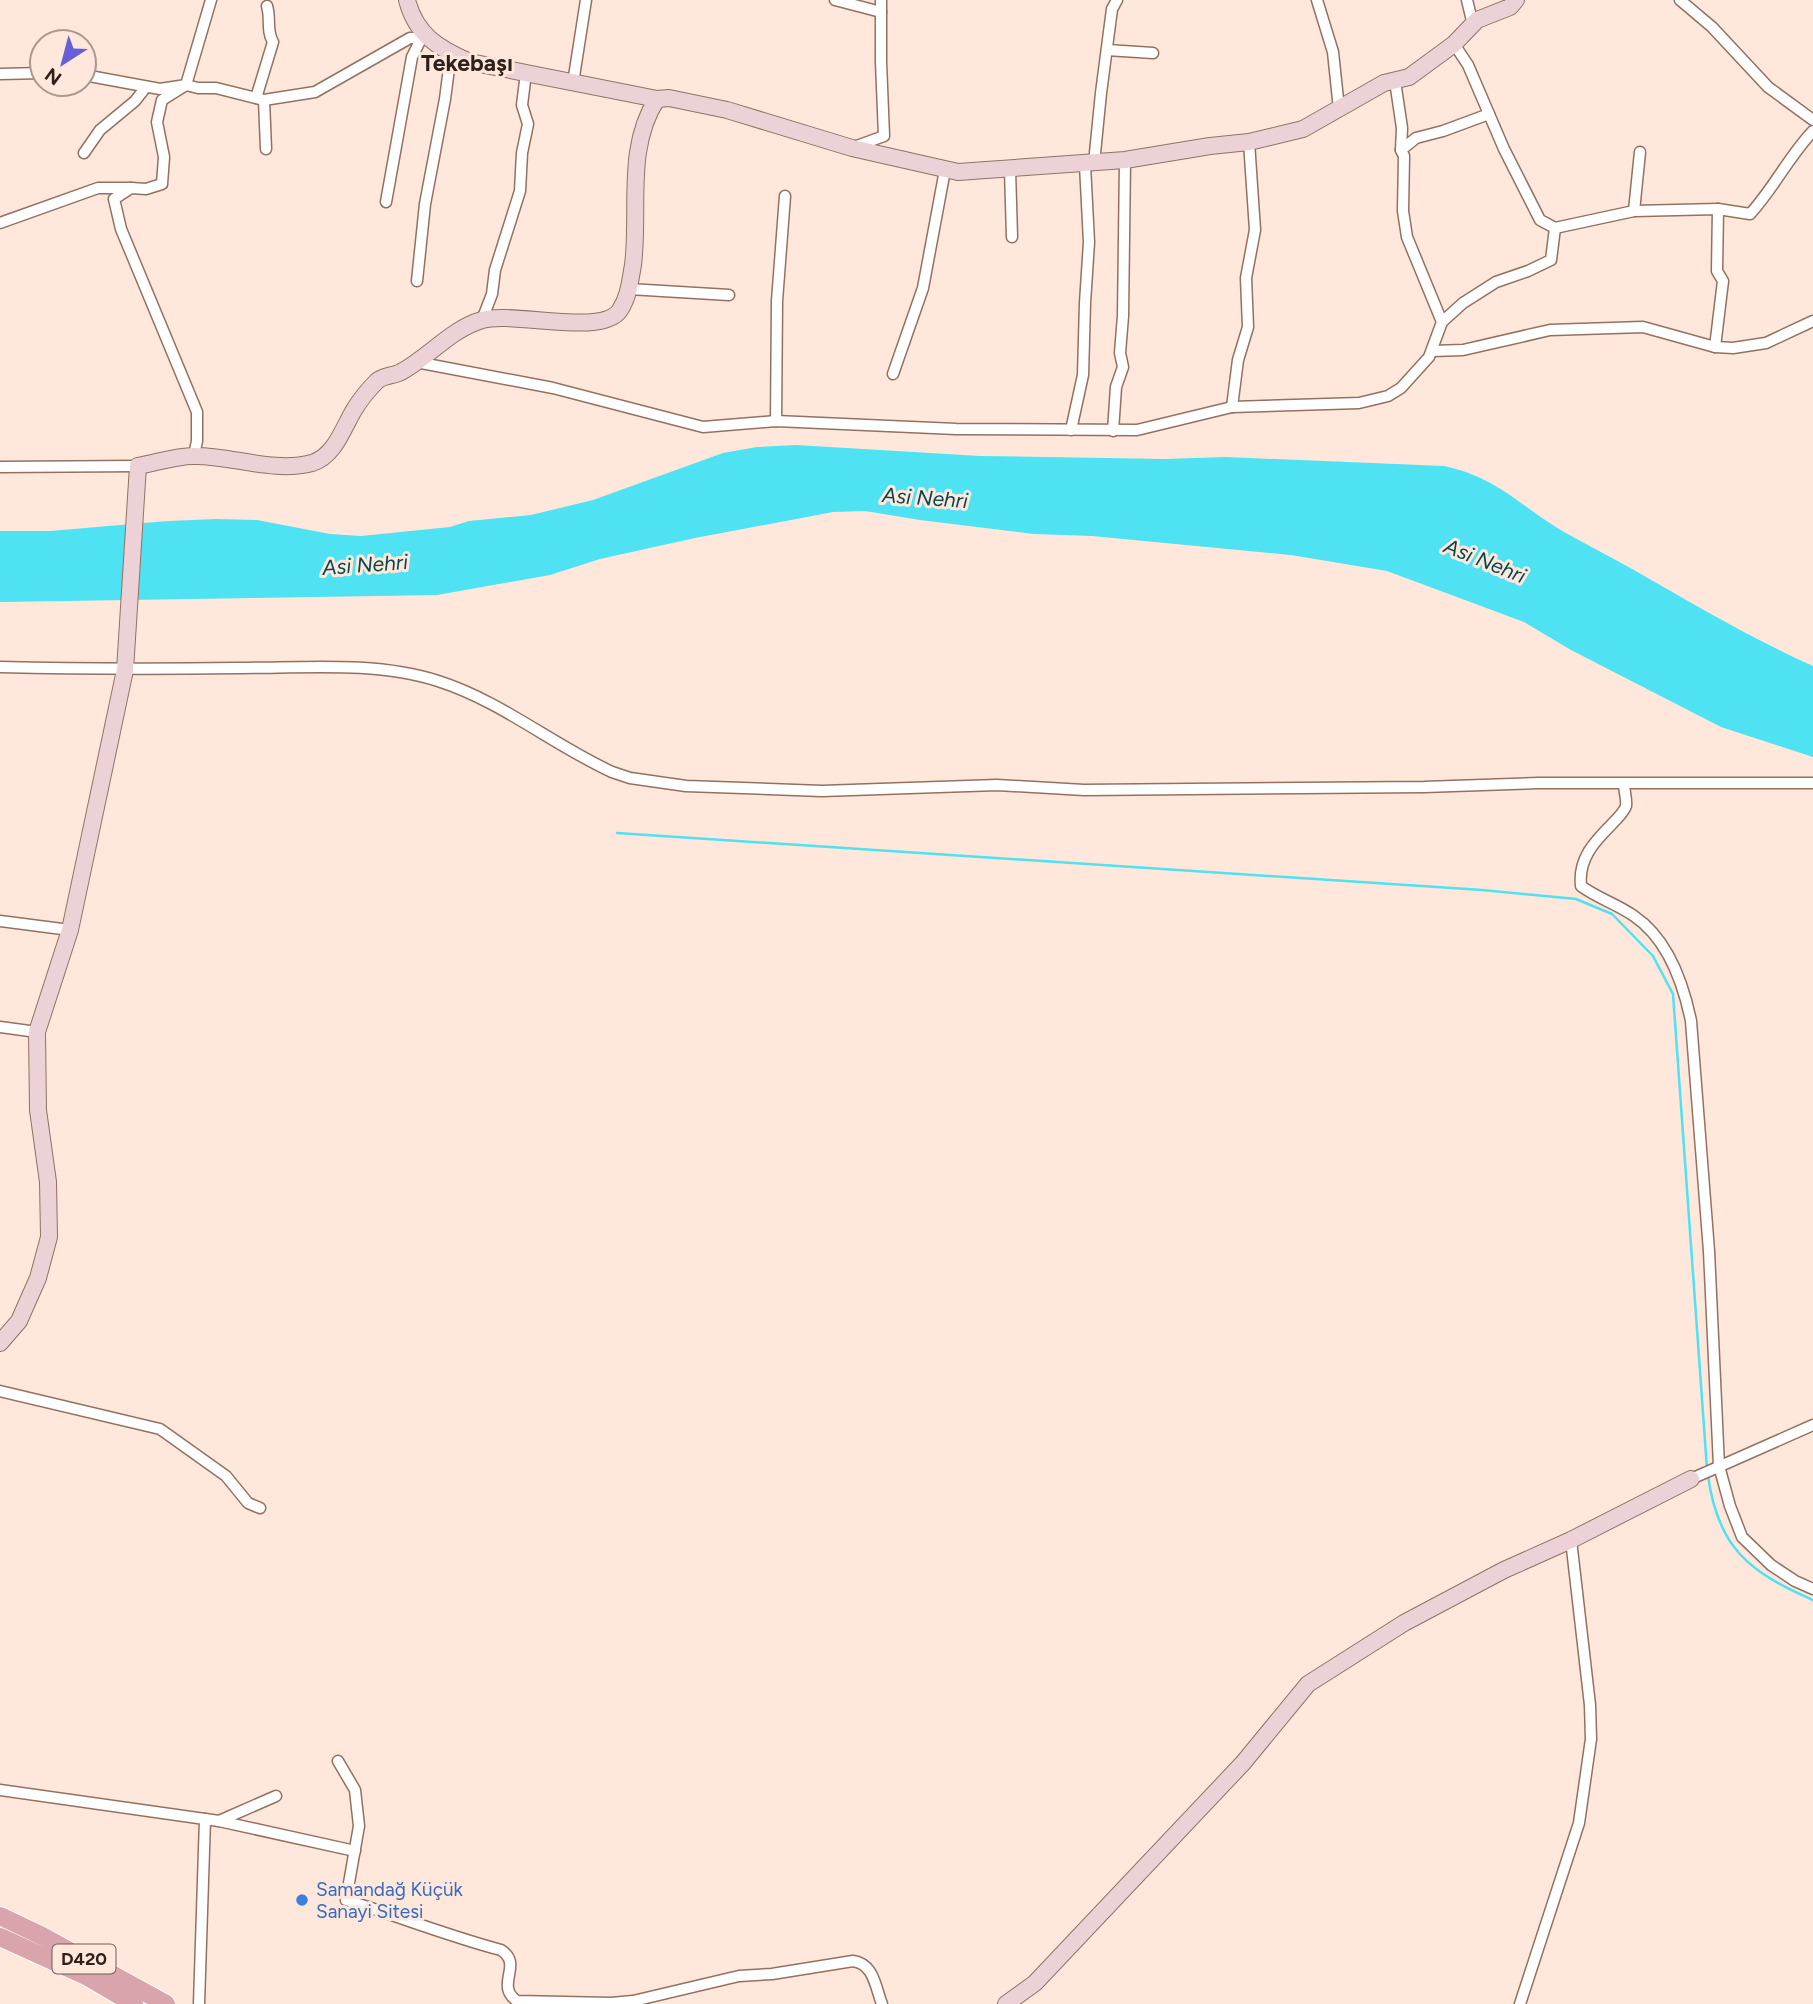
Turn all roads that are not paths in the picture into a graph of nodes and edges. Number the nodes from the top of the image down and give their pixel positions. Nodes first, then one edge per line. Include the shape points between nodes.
1 (211, 0) edge
2 (407, 0) edge
3 (586, 0) edge
4 (835, 0) edge
5 (881, 0) edge
6 (1117, 0) edge
7 (1317, 0) edge
8 (1467, 0) edge
9 (1516, 0) edge
10 (1679, 0) edge
11 (267, 6) dead end
12 (881, 12) junction
13 (1472, 25) junction
14 (424, 37) junction
15 (1454, 44) junction
16 (1107, 50) junction
17 (451, 53) junction
18 (1153, 54) dead end
19 (28, 73) edge
20 (526, 73) junction
21 (0, 74) edge
22 (98, 78) edge
23 (1395, 81) junction
24 (573, 83) junction
25 (186, 85) junction
26 (146, 87) junction
27 (161, 94) junction
28 (260, 99) junction
29 (657, 99) junction
30 (1339, 109) junction
31 (1489, 114) junction
32 (1813, 120) edge
33 (1813, 131) edge
34 (1248, 142) junction
35 (852, 148) junction
36 (266, 149) dead end
37 (1401, 149) junction
38 (1640, 152) dead end
39 (84, 153) dead end
40 (1125, 160) junction
41 (1090, 164) junction
42 (945, 170) junction
43 (1010, 170) junction
44 (131, 188) junction
45 (785, 196) dead end
46 (386, 202) dead end
47 (1718, 209) junction
48 (1634, 211) junction
49 (0, 223) edge
50 (1555, 228) junction
51 (1012, 237) dead end
52 (417, 281) dead end
53 (629, 289) junction
54 (729, 295) dead end
55 (482, 320) junction
56 (1813, 321) edge
57 (1442, 322) junction
58 (1715, 347) junction
59 (1432, 351) junction
60 (416, 362) junction
61 (893, 374) dead end
62 (1232, 407) junction
63 (776, 421) junction
64 (1071, 430) junction
65 (1113, 431) junction
66 (194, 455) junction
67 (0, 467) edge
68 (138, 470) junction
69 (126, 664) junction
70 (0, 667) edge
71 (1813, 783) edge
72 (1624, 784) junction
73 (0, 921) edge
74 (70, 930) junction
75 (0, 1027) edge
76 (37, 1032) junction
77 (0, 1343) edge
78 (0, 1391) edge
79 (1813, 1425) edge
80 (1719, 1466) junction
81 (1691, 1479) joint
82 (260, 1508) dead end
83 (1571, 1540) junction
84 (1813, 1589) edge
85 (338, 1760) dead end
86 (0, 1790) edge
87 (276, 1796) dead end
88 (205, 1819) junction
89 (219, 1821) junction
90 (355, 1851) junction
91 (0, 1916) edge
92 (0, 1937) edge
93 (134, 2004) edge
94 (166, 2004) edge
95 (199, 2004) edge
96 (882, 2004) edge
97 (1006, 2004) edge
98 (1520, 2004) edge

1 - 25 street
2 - 14 street
3 - 24 street
4 - 12 street
5 - 12 street
6 - 16 street
7 - 30 street via 1333,52
8 - 13 street
9 - 13 street
10 - 32 street via 1712,27 1768,87
11 - 28 street via 273,42
12 - 35 street via 884,136
13 - 15 street
14 - 17 street
14 - 28 street via 410,38 315,92
14 - 46 street via 412,57
15 - 23 street via 1409,77
15 - 31 street
16 - 18 street
16 - 41 street
17 - 20 street via 470,62
17 - 52 street
19 - 21 street
20 - 24 street
20 - 55 street via 522,105 528,124 520,191
22 - 26 street
23 - 30 street
23 - 37 street
24 - 29 street
25 - 27 street
25 - 28 street
26 - 27 street
26 - 39 street via 100,130
27 - 44 street via 162,184
28 - 36 street
29 - 35 street via 727,110
29 - 53 street via 647,114 636,158 636,238
30 - 34 street via 1303,129
31 - 37 street via 1416,138
31 - 50 street via 1540,220
33 - 47 street via 1749,214
34 - 40 street
34 - 62 street via 1255,230 1246,278 1248,327
35 - 42 street
37 - 57 street via 1407,237
38 - 48 street
40 - 41 street
40 - 65 street via 1123,367 1116,387
41 - 43 street
41 - 64 street via 1083,375
42 - 43 street
42 - 61 street via 923,288
43 - 51 street
44 - 49 street via 98,188
44 - 66 street via 114,199 121,229 197,412
45 - 63 street via 777,301
47 - 48 street
47 - 58 street via 1717,271 1723,281
48 - 50 street
50 - 57 street via 1551,260 1496,282
53 - 54 street
53 - 55 street via 618,314 602,323 510,317
55 - 60 street
56 - 58 street via 1766,343
57 - 59 street
58 - 59 street via 1643,327 1550,330 1463,350
59 - 62 street via 1407,382 1388,396 1359,403
60 - 63 street via 553,388 703,427
60 - 66 street via 380,378 355,408 334,448 314,463 248,463
62 - 65 street via 1137,430
63 - 64 street
64 - 65 street
66 - 68 street
67 - 68 street
68 - 69 street
69 - 70 street
69 - 72 street via 324,668 424,677 488,702 612,772 686,786 822,791 998,785 1084,790
69 - 74 street
71 - 72 street
72 - 80 street via 1626,806 1598,838 1579,872 1581,886 1637,918 1673,962 1685,990 1692,1021 1708,1237
73 - 74 street
74 - 76 street
75 - 76 street
76 - 77 street via 38,1110 48,1182 49,1237 19,1321
78 - 82 street via 160,1429 226,1476 248,1503
79 - 80 street
80 - 81 street
80 - 84 street via 1742,1537 1771,1565
81 - 83 street
83 - 97 street via 1404,1623 1308,1684 1243,1763 1035,1983
83 - 98 street via 1591,1739 1579,1823
85 - 90 street via 355,1790 359,1826
86 - 88 street
87 - 89 street
88 - 89 street
88 - 95 street
89 - 90 street
90 - 96 street via 346,1900 508,1955 507,1990 517,2001 633,2001 739,1976 853,1961 870,1969
91 - 94 main road, D420
92 - 93 main road, D420 via 86,1976

